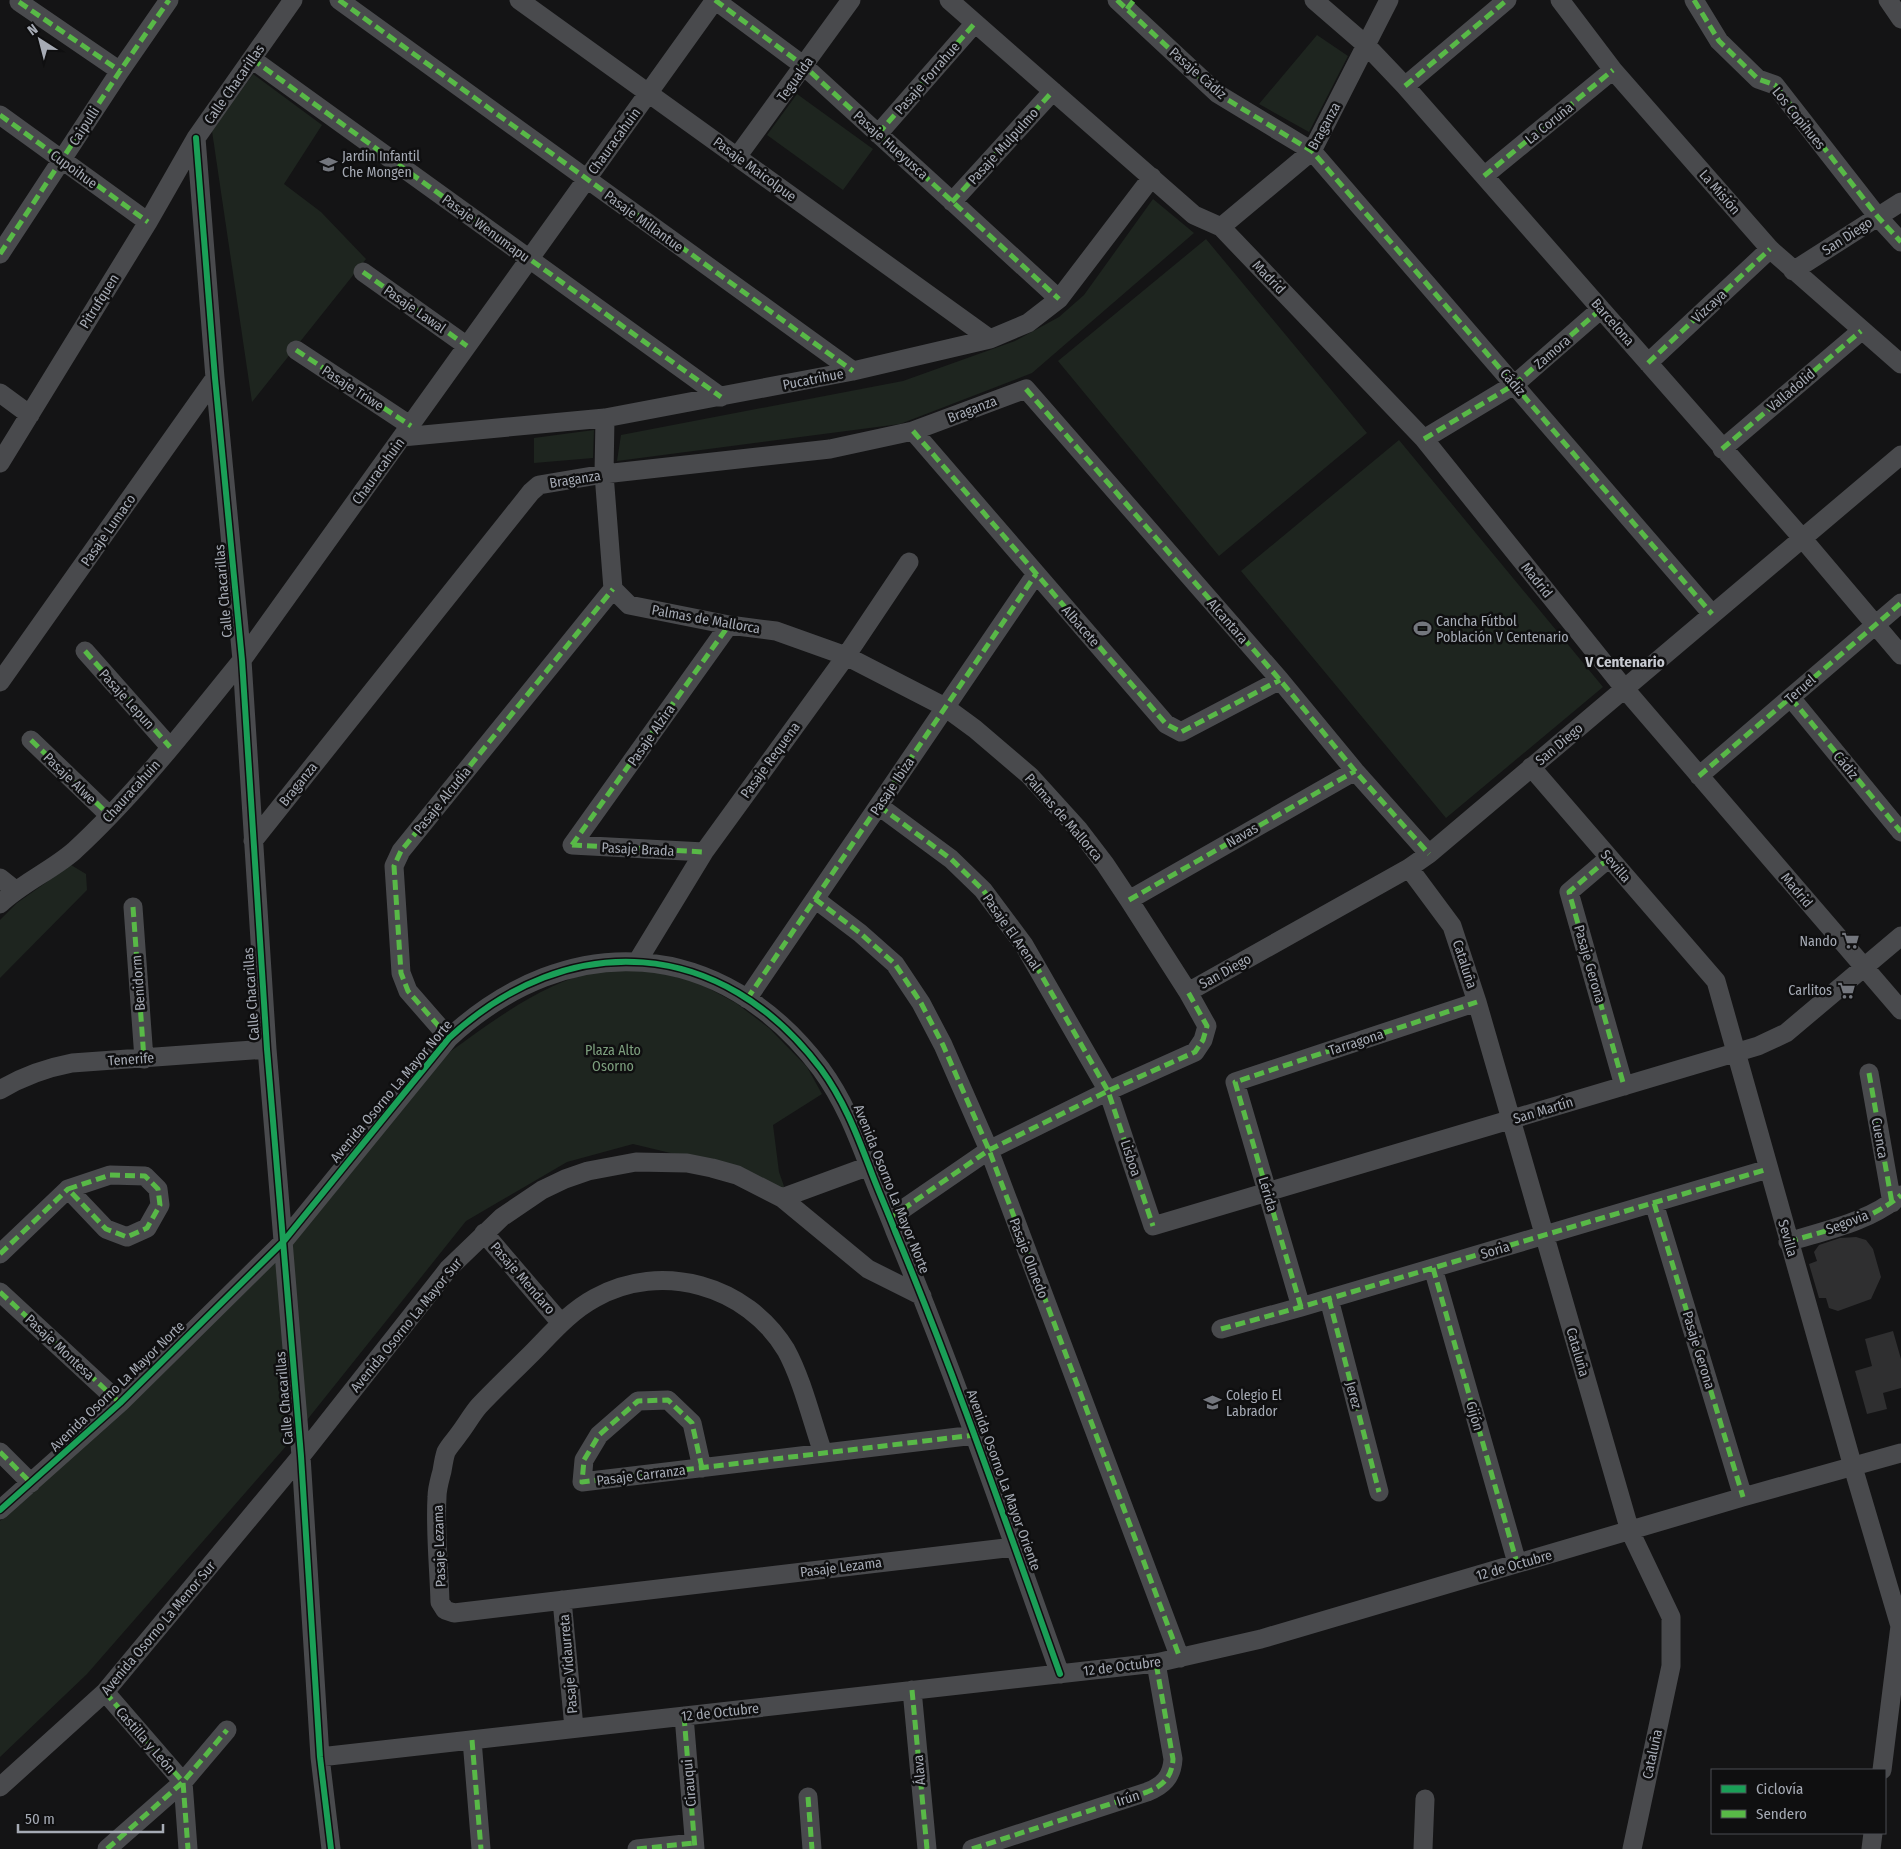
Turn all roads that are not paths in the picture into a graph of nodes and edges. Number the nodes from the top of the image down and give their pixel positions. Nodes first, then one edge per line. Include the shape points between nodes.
1 (169, 0) edge
2 (293, 0) edge
3 (340, 0) edge
4 (519, 0) edge
5 (715, 0) edge
6 (851, 0) edge
7 (949, 0) edge
8 (1314, 0) edge
9 (1389, 0) edge
10 (1507, 0) edge
11 (1560, 0) edge
12 (1694, 0) edge
13 (1888, 0) edge
14 (19, 2) dead end
15 (1126, 3) edge
16 (1901, 18) edge
17 (975, 23) junction
18 (1366, 45) junction
19 (252, 59) junction
20 (804, 66) junction
21 (1614, 70) junction
22 (120, 71) junction
23 (1405, 86) junction
24 (1053, 91) junction
25 (649, 93) junction
26 (0, 115) edge
27 (878, 134) junction
28 (196, 138) junction
29 (1312, 152) junction
30 (737, 157) junction
31 (62, 160) junction
32 (1484, 176) junction
33 (1152, 177) junction
34 (587, 179) junction
35 (952, 202) junction
36 (1901, 202) edge
37 (1878, 217) junction
38 (148, 222) junction
39 (1221, 227) junction
40 (1901, 242) edge
41 (2, 247) edge
42 (1770, 249) junction
43 (530, 259) junction
44 (1793, 271) junction
45 (363, 272) dead end
46 (1059, 299) junction
47 (1601, 309) junction
48 (1861, 330) junction
49 (990, 339) junction
50 (467, 346) junction
51 (296, 350) dead end
52 (1648, 363) junction
53 (1901, 364) edge
54 (853, 371) junction
55 (215, 378) junction
56 (1515, 384) junction
57 (1026, 388) joint
58 (0, 393) edge
59 (721, 397) junction
60 (30, 415) junction
61 (606, 418) junction
62 (913, 431) junction
63 (406, 432) junction
64 (1424, 439) junction
65 (1722, 449) junction
66 (1901, 455) edge
67 (0, 463) edge
68 (604, 474) junction
69 (1802, 538) junction
70 (909, 562) dead end
71 (1036, 574) junction
72 (613, 589) junction
73 (1901, 602) edge
74 (1712, 614) junction
75 (1876, 624) junction
76 (729, 625) junction
77 (85, 651) dead end
78 (1901, 654) edge
79 (846, 656) junction
80 (242, 660) junction
81 (1280, 680) junction
82 (0, 682) edge
83 (1624, 688) junction
84 (1791, 698) junction
85 (945, 707) junction
86 (31, 740) dead end
87 (170, 747) junction
88 (1531, 768) junction
89 (1356, 771) junction
90 (1699, 776) junction
91 (879, 806) junction
92 (109, 815) junction
93 (1901, 832) edge
94 (253, 841) junction
95 (572, 845) joint
96 (704, 852) junction
97 (1429, 854) junction
98 (1609, 858) junction
99 (1408, 868) junction
100 (7, 884) edge
101 (815, 899) junction
102 (1129, 900) junction
103 (0, 904) edge
104 (133, 907) dead end
105 (1901, 936) edge
106 (637, 962) junction
107 (1863, 968) junction
108 (1188, 992) junction
109 (748, 999) junction
110 (1477, 1002) junction
111 (1901, 1010) edge
112 (449, 1038) junction
113 (268, 1049) junction
114 (1737, 1052) junction
115 (144, 1059) junction
116 (1869, 1073) dead end
117 (1235, 1082) joint
118 (1624, 1086) junction
119 (0, 1090) edge
120 (1108, 1091) junction
121 (1511, 1120) junction
122 (989, 1150) junction
123 (869, 1166) junction
124 (1768, 1169) junction
125 (68, 1190) junction
126 (1268, 1192) junction
127 (782, 1198) junction
128 (1897, 1199) edge
129 (1654, 1203) junction
130 (890, 1218) junction
131 (1153, 1226) joint
132 (484, 1234) junction
133 (1544, 1235) junction
134 (283, 1242) junction
135 (1788, 1242) junction
136 (0, 1254) edge
137 (1433, 1268) junction
138 (0, 1292) edge
139 (922, 1296) junction
140 (1329, 1299) junction
141 (1301, 1307) junction
142 (561, 1323) junction
143 (1221, 1329) dead end
144 (120, 1402) junction
145 (975, 1435) junction
146 (0, 1452) edge
147 (823, 1453) junction
148 (1901, 1453) edge
149 (301, 1456) junction
150 (1853, 1467) junction
151 (702, 1468) junction
152 (31, 1483) junction
153 (1379, 1492) dead end
154 (1743, 1497) junction
155 (0, 1510) edge
156 (1630, 1531) junction
157 (1014, 1547) junction
158 (1518, 1563) junction
159 (562, 1600) junction
160 (1901, 1626) edge
161 (1180, 1658) junction
162 (1156, 1663) junction
163 (1060, 1674) junction
164 (912, 1690) junction
165 (105, 1692) junction
166 (684, 1716) junction
167 (574, 1728) junction
168 (227, 1730) dead end
169 (472, 1740) junction
170 (320, 1757) junction
171 (1882, 1769) edge
172 (183, 1782) junction
173 (0, 1787) edge
174 (808, 1797) dead end
175 (1425, 1798) dead end
176 (1874, 1834) edge
177 (694, 1846) edge
178 (106, 1849) edge
179 (188, 1849) edge
180 (330, 1849) edge
181 (481, 1849) edge
182 (637, 1849) edge
183 (812, 1849) edge
184 (927, 1849) edge
185 (972, 1849) edge
186 (1423, 1849) edge
187 (1632, 1849) edge
188 (1871, 1849) edge

1 - 22 street, Caipulli
2 - 19 street, Calle Chacarillas
3 - 34 street, Pasaje Millantue
4 - 25 street, Pasaje Maicolpue
5 - 20 street, Pasaje Hueyusca
5 - 25 street, Chauracahuin
6 - 20 street, Tegualda
7 - 17 street
8 - 18 street, Barcelona
9 - 18 street, Braganza
10 - 23 street
11 - 21 street, La Misión
12 - 37 street, Los Copihues via 1719,41 1758,79 1775,85
13 - 16 street
14 - 22 street
15 - 29 street, Pasaje Cádiz via 1218,94
17 - 24 street
17 - 27 street, Pasaje Forrahue
18 - 23 street, Barcelona
18 - 29 street, Braganza
19 - 28 street, Calle Chacarillas
19 - 43 street, Pasaje Wenumapu
20 - 27 street, Pasaje Hueyusca
20 - 30 street, Tegualda
21 - 32 street, La Coruña
21 - 42 street, La Misión
22 - 31 street, Caipulli
23 - 32 street, Barcelona
24 - 33 street
24 - 35 street, Pasaje Mulpulmo
25 - 30 street, Pasaje Maicolpue
25 - 34 street, Chauracahuin
26 - 31 street, Cupoihue
27 - 35 street, Pasaje Hueyusca
28 - 38 street, Pitrufquen
28 - 55 street, Calle Chacarillas
29 - 39 street, Braganza
29 - 56 street, Cádiz
30 - 49 street, Pasaje Maicolpue
31 - 38 street, Cupoihue
31 - 41 street, Caipulli
32 - 47 street, Barcelona
33 - 39 street via 1194,216
33 - 46 street, Pucatrihue
34 - 43 street, Chauracahuin
34 - 54 street, Pasaje Millantue
35 - 46 street, Pasaje Hueyusca
36 - 37 street, San Diego
37 - 40 street, Los Copihues
37 - 44 street, San Diego
38 - 60 street, Pitrufquen
39 - 64 street, Madrid
42 - 44 street, La Misión
42 - 52 street, Vizcaya
43 - 50 street, Chauracahuin
43 - 59 street, Pasaje Wenumapu
44 - 48 street, La Misión
45 - 50 street, Pasaje Lawal
46 - 49 street, Pucatrihue via 1028,323
47 - 52 street, Barcelona
47 - 56 street, Zamora
48 - 53 street, La Misión
48 - 65 street, Valladolid
49 - 54 street, Pucatrihue
50 - 63 street, Chauracahuin
51 - 63 street, Pasaje Triwe
52 - 65 street, Barcelona
54 - 59 street, Pucatrihue
55 - 80 street, Calle Chacarillas
55 - 82 street, Pasaje Lumaco
56 - 64 street, Zamora
56 - 74 street, Cádiz
57 - 62 street, Braganza
57 - 81 street, Alcantara
58 - 60 street
59 - 61 street, Pucatrihue
60 - 67 street, Pitrufquen
61 - 63 street, Pucatrihue
61 - 68 street
62 - 68 street, Braganza via 830,449
62 - 71 street, Albacete
63 - 80 street, Chauracahuin
64 - 83 street, Madrid
65 - 69 street, Barcelona
66 - 69 street, San Diego
68 - 72 street
68 - 94 street, Braganza via 549,482 531,492
69 - 74 street, San Diego
69 - 75 street, Barcelona
70 - 79 street, Pasaje Requena
71 - 81 street, Albacete via 1166,724 1181,732
71 - 85 street, Pasaje Ibiza
72 - 76 street, Palmas de Mallorca via 629,605
72 - 112 street, Pasaje Alcudia via 401,851 394,866 401,972 408,991
73 - 75 street, Teruel
74 - 83 street, San Diego
75 - 78 street, Barcelona
75 - 84 street, Teruel
76 - 79 street, Palmas de Mallorca via 776,631
76 - 95 street, Pasaje Alzira
77 - 87 street, Pasaje Lepun
79 - 85 street, Palmas de Mallorca
79 - 96 street, Pasaje Requena
80 - 87 street, Chauracahuin
80 - 94 street, Calle Chacarillas
81 - 89 street, Alcantara
83 - 88 street, San Diego
83 - 90 street, Madrid
84 - 90 street, Teruel
84 - 93 street, Cádiz
85 - 91 street, Pasaje Ibiza
85 - 102 street, Palmas de Mallorca via 1003,752 1055,802 1100,857
86 - 92 street, Pasaje Alwe
87 - 92 street, Chauracahuin
88 - 97 street, San Diego
88 - 98 street, Sevilla
89 - 97 street, Alcantara
89 - 102 street, Navas
90 - 107 street, Madrid
91 - 101 street, Pasaje Ibiza
91 - 120 street, Pasaje El Arenal via 951,859 983,890 1024,945
92 - 100 street, Chauracahuin via 72,852
94 - 113 street, Calle Chacarillas
95 - 96 street, Pasaje Brada
96 - 106 street, Pasaje Requena
97 - 99 street, San Diego
98 - 114 street, Sevilla via 1716,981
98 - 118 street, Pasaje Gerona via 1569,892
99 - 108 street, San Diego
99 - 110 street, Cataluña via 1452,926
100 - 103 street, Chauracahuin
101 - 109 street, Pasaje Ibiza
101 - 122 street, Pasaje Olmedo via 895,964 943,1045
102 - 108 street, Palmas de Mallorca
104 - 115 street, Benidorm
105 - 107 street, San Martín
106 - 109 street, Avenida Osorno La Mayor Norte via 701,974
106 - 112 street, Avenida Osorno La Mayor Norte via 595,964 531,982 487,1006
107 - 111 street, Madrid
107 - 114 street, San Martín via 1786,1034
108 - 120 street, Palmas de Mallorca via 1207,1026 1195,1052
109 - 123 street, Avenida Osorno La Mayor Norte via 787,1031 821,1070 850,1116
110 - 117 street, Tarragona
110 - 121 street, Cataluña
112 - 134 street, Avenida Osorno La Mayor Norte
113 - 115 street, Tenerife
113 - 134 street, Calle Chacarillas
114 - 118 street, San Martín
114 - 124 street, Sevilla
115 - 119 street, Tenerife via 52,1067
116 - 128 street, Cuenca
117 - 126 street, Lérida
118 - 121 street, San Martín
120 - 122 street, Palmas de Mallorca
120 - 131 street, Lisboa
121 - 126 street, San Martín
121 - 133 street, Cataluña
122 - 130 street, Palmas de Mallorca
122 - 161 street, Pasaje Olmedo
123 - 127 street
123 - 130 street, Avenida Osorno La Mayor Norte
124 - 129 street, Soria
124 - 135 street, Sevilla
125 - 125 street via 106,1229 127,1237 147,1228 160,1205 158,1190 145,1176 110,1175
125 - 136 street
126 - 131 street, San Martín
126 - 141 street, Lérida
127 - 132 street, Avenida Osorno La Mayor Sur via 736,1175 712,1168 687,1163 636,1162 604,1167 565,1179 521,1202
127 - 139 street, Avenida Osorno La Mayor Sur via 868,1269
128 - 135 street, Segovia via 1852,1223
129 - 133 street, Soria
129 - 154 street, Pasaje Gerona
130 - 139 street, Avenida Osorno La Mayor Norte
132 - 142 street, Pasaje Mendaro
132 - 149 street, Avenida Osorno La Mayor Sur via 449,1268
133 - 137 street, Soria
133 - 156 street, Cataluña
134 - 144 street, Avenida Osorno La Mayor Norte
134 - 149 street, Calle Chacarillas
135 - 150 street, Sevilla
137 - 140 street, Soria
137 - 158 street, Gijón
138 - 144 street, Pasaje Montesa
139 - 145 street, Avenida Osorno La Mayor Oriente
140 - 141 street, Soria
140 - 153 street, Jerez
141 - 143 street, Soria
142 - 147 street, Pasaje Lezama via 594,1298 634,1283 676,1280 697,1284 732,1298 762,1320 786,1350
142 - 159 street, Pasaje Lezama via 478,1408 446,1453 437,1495 440,1602 445,1610 454,1613
144 - 152 street, Avenida Osorno La Mayor Norte
145 - 147 street, Pasaje Carranza
145 - 157 street, Avenida Osorno La Mayor Oriente
146 - 152 street
147 - 151 street, Pasaje Carranza
148 - 150 street, 12 de Octubre
149 - 165 street, Avenida Osorno La Menor Sur
149 - 170 street, Calle Chacarillas
150 - 154 street, 12 de Octubre
150 - 160 street, Sevilla
151 - 151 street, Pasaje Carranza via 692,1423 668,1400 638,1401 599,1435 584,1460 582,1482
152 - 155 street, Avenida Osorno La Mayor Norte
154 - 156 street, 12 de Octubre
156 - 158 street, 12 de Octubre
156 - 187 street, Cataluña via 1672,1617 1671,1666
157 - 159 street, Pasaje Lezama
157 - 163 street, Avenida Osorno La Mayor Oriente
158 - 161 street, 12 de Octubre via 1261,1639
159 - 167 street, Pasaje Vidaurreta
160 - 171 street, Sevilla
161 - 162 street, 12 de Octubre
162 - 163 street, 12 de Octubre
162 - 185 street, Irún via 1173,1759 1164,1783 1147,1792
163 - 164 street, 12 de Octubre
164 - 166 street, 12 de Octubre
164 - 184 street, Álava
165 - 172 street, Castilla y León
165 - 173 street, Avenida Osorno La Menor Sur
166 - 167 street, 12 de Octubre
166 - 177 street, Cirauqui
167 - 169 street, 12 de Octubre
168 - 172 street
169 - 170 street, 12 de Octubre
169 - 181 street
170 - 180 street, Calle Chacarillas
172 - 178 street
172 - 179 street, Castilla y León
174 - 183 street
175 - 186 street
176 - 188 street
177 - 182 street

